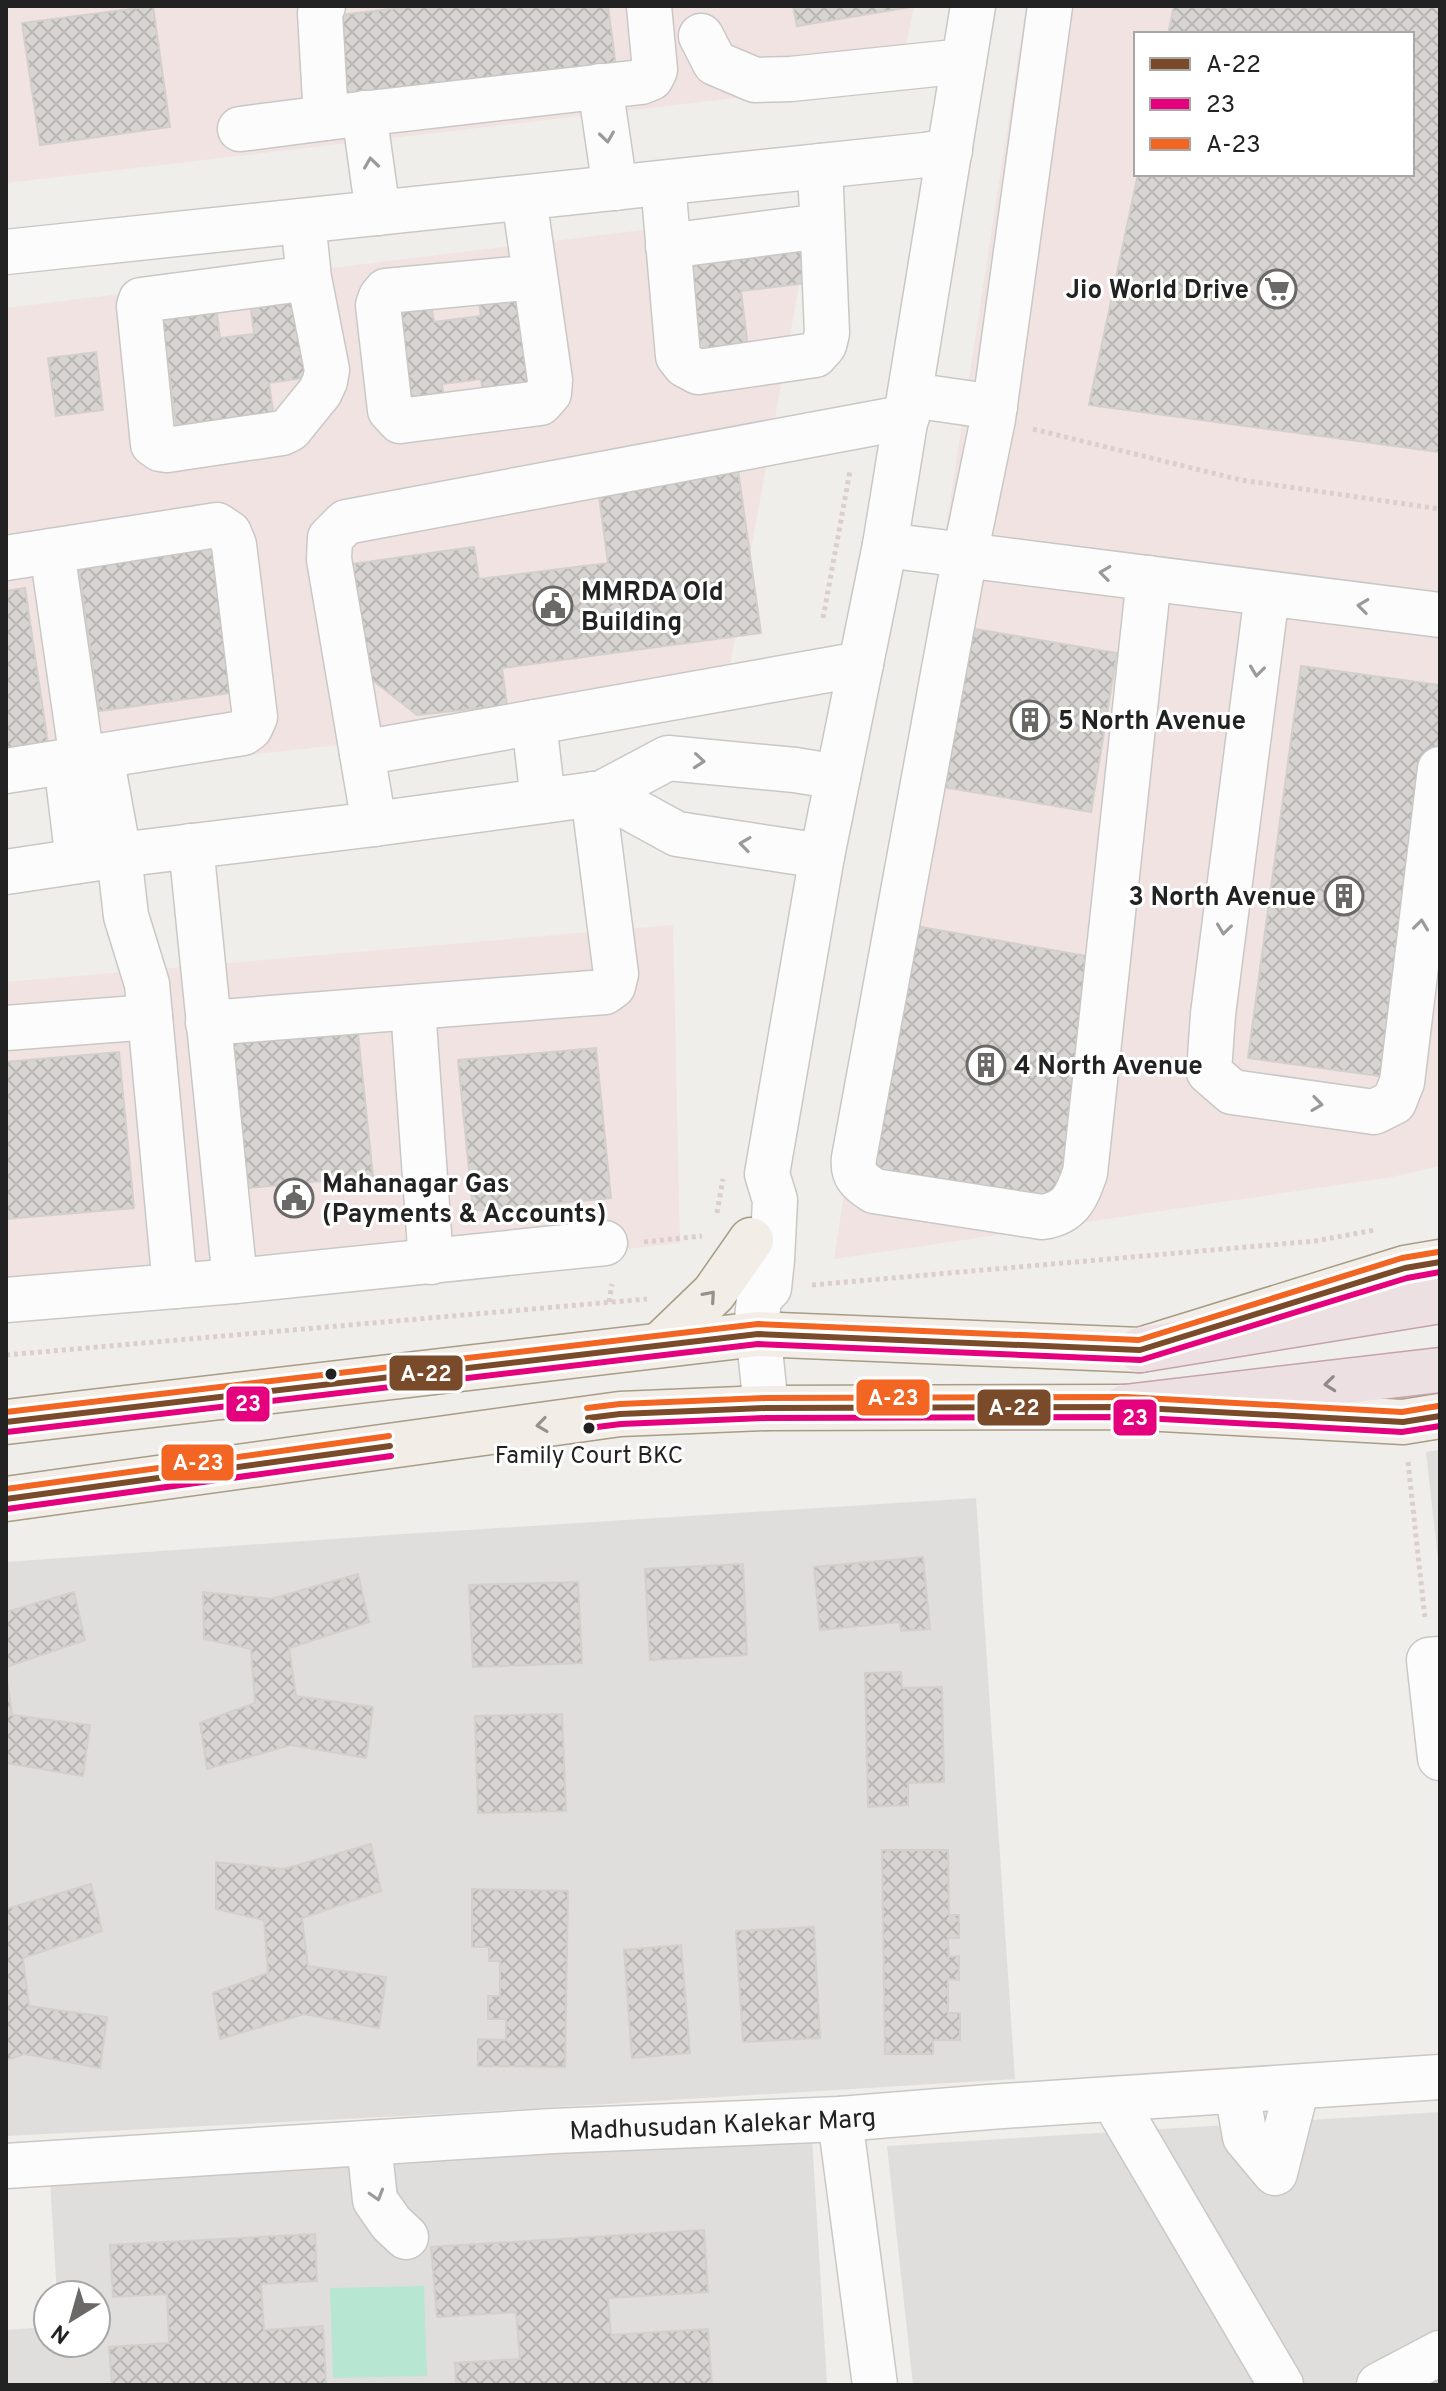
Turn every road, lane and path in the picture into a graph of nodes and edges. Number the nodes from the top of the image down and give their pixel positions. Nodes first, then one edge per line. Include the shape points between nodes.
1 (323, 6) edge
2 (649, 6) edge
3 (973, 6) edge
4 (1050, 6) edge
5 (701, 36) dead end
6 (964, 61) junction
7 (600, 86) junction
8 (345, 116) junction
9 (240, 129) dead end
10 (950, 151) junction
11 (820, 166) junction
12 (663, 183) junction
13 (615, 188) junction
14 (524, 198) junction
15 (378, 213) junction
16 (303, 221) junction
17 (822, 226) junction
18 (668, 246) junction
19 (6, 252) edge
20 (535, 277) junction
21 (309, 278) junction
22 (909, 406) junction
23 (994, 413) junction
24 (1440, 509) edge
25 (885, 545) junction
26 (52, 551) junction
27 (965, 555) junction
28 (6, 558) edge
29 (1149, 578) junction
30 (1267, 594) junction
31 (1440, 615) edge
32 (861, 664) junction
33 (534, 722) junction
34 (362, 753) junction
35 (83, 759) junction
36 (1440, 769) edge
37 (6, 771) edge
38 (838, 777) junction
39 (597, 794) junction
40 (543, 801) junction
41 (374, 824) junction
42 (191, 846) junction
43 (822, 856) junction
44 (99, 858) junction
45 (6, 872) edge
46 (413, 1008) junction
47 (150, 1017) junction
48 (208, 1023) junction
49 (6, 1028) edge
50 (767, 1174) junction
51 (1377, 1229) dead end
52 (751, 1240) junction
53 (605, 1243) dead end
54 (431, 1262) junction
55 (1440, 1262) edge
56 (235, 1281) junction
57 (175, 1286) junction
58 (714, 1293) junction
59 (6, 1300) edge
60 (1426, 1303) edge
61 (762, 1307) junction
62 (660, 1345) junction
63 (1140, 1350) junction
64 (6, 1355) edge
65 (1424, 1373) edge
66 (1125, 1407) junction
67 (766, 1408) junction
68 (1422, 1419) edge
69 (6, 1422) edge
70 (6, 1499) edge
71 (1435, 1660) edge
72 (1440, 1758) edge
73 (1440, 2077) edge
74 (1297, 2087) junction
75 (1237, 2091) junction
76 (1113, 2099) junction
77 (840, 2119) junction
78 (369, 2143) junction
79 (6, 2166) edge
80 (406, 2237) dead end
81 (1440, 2353) edge
82 (875, 2385) edge
83 (1281, 2385) edge
84 (1379, 2385) edge

1 - 8 street via 320,13
2 - 7 street via 655,70 651,78
3 - 6 street
4 - 23 street
5 - 6 street via 715,63 755,80
6 - 10 street
7 - 8 street
7 -> 13 street
8 - 9 street
15 -> 8 street
10 - 11 street
10 - 22 street
11 - 12 street
11 - 17 street
12 - 13 street
12 - 18 street
13 - 14 street
14 - 15 street
14 - 20 street
15 - 16 street
16 - 19 street
16 - 21 street
17 - 18 street
17 - 18 street via 824,345 815,355 698,372 678,356
20 - 20 street via 550,380 549,393 540,403 400,421 390,410 378,305 386,291
21 - 21 street via 327,370 320,392 298,422 282,433 167,450 153,444 141,300
22 - 23 street
22 - 25 street
22 - 34 street via 346,522 330,538 329,559
23 - 24 path via 1241,480
23 - 27 street
25 - 27 street
25 - 32 street
26 - 28 street
26 - 35 street
26 - 35 street via 217,525 234,545 255,717 250,728
29 -> 27 street
27 - 29 street via 853,1169 874,1191 1042,1217 1058,1214 1076,1198 1085,1173
29 - 30 street
31 -> 30 street
30 -> 36 street via 1213,1014 1209,1072 1232,1092 1374,1112 1394,1102 1402,1082
32 - 33 street
32 - 38 street
33 - 34 street
33 - 40 street
34 - 41 street
35 - 37 street
35 - 44 street
39 -> 38 street via 668,758
38 - 43 street
39 - 40 street
43 -> 39 street via 677,834
39 - 46 street via 613,986 605,992
40 - 41 street
41 - 42 street
42 - 44 street
42 - 48 street
43 - 50 street
44 - 45 street
44 - 47 street via 126,916 147,984
46 - 48 street
46 - 54 street
47 - 49 street
47 - 57 street
48 - 56 street
50 - 52 street via 751,1193
50 - 61 street via 775,1200
51 - 61 path via 1315,1241
52 - 58 main road
52 - 61 street via 752,1290
53 - 54 street
54 - 56 street
55 - 63 main road via 1405,1268
56 - 57 street
57 - 59 street
62 -> 58 main road
58 - 64 path
60 - 63 highway
61 - 62 main road
61 - 63 main road
61 - 67 street
62 - 69 main road
65 -> 66 highway
66 - 67 main road
66 - 68 main road
67 -> 70 main road via 620,1414
68 - 71 path
71 - 72 street
73 - 74 street, Madhusudan Kalekar Marg
74 - 75 street, Madhusudan Kalekar Marg
74 - 75 street via 1280,2184 1245,2137
75 - 76 street, Madhusudan Kalekar Marg
76 - 77 street, Madhusudan Kalekar Marg
76 - 83 street
77 - 78 street, Madhusudan Kalekar Marg
77 - 82 street
78 - 79 street, Madhusudan Kalekar Marg
78 -> 80 street via 375,2200
81 - 84 street

